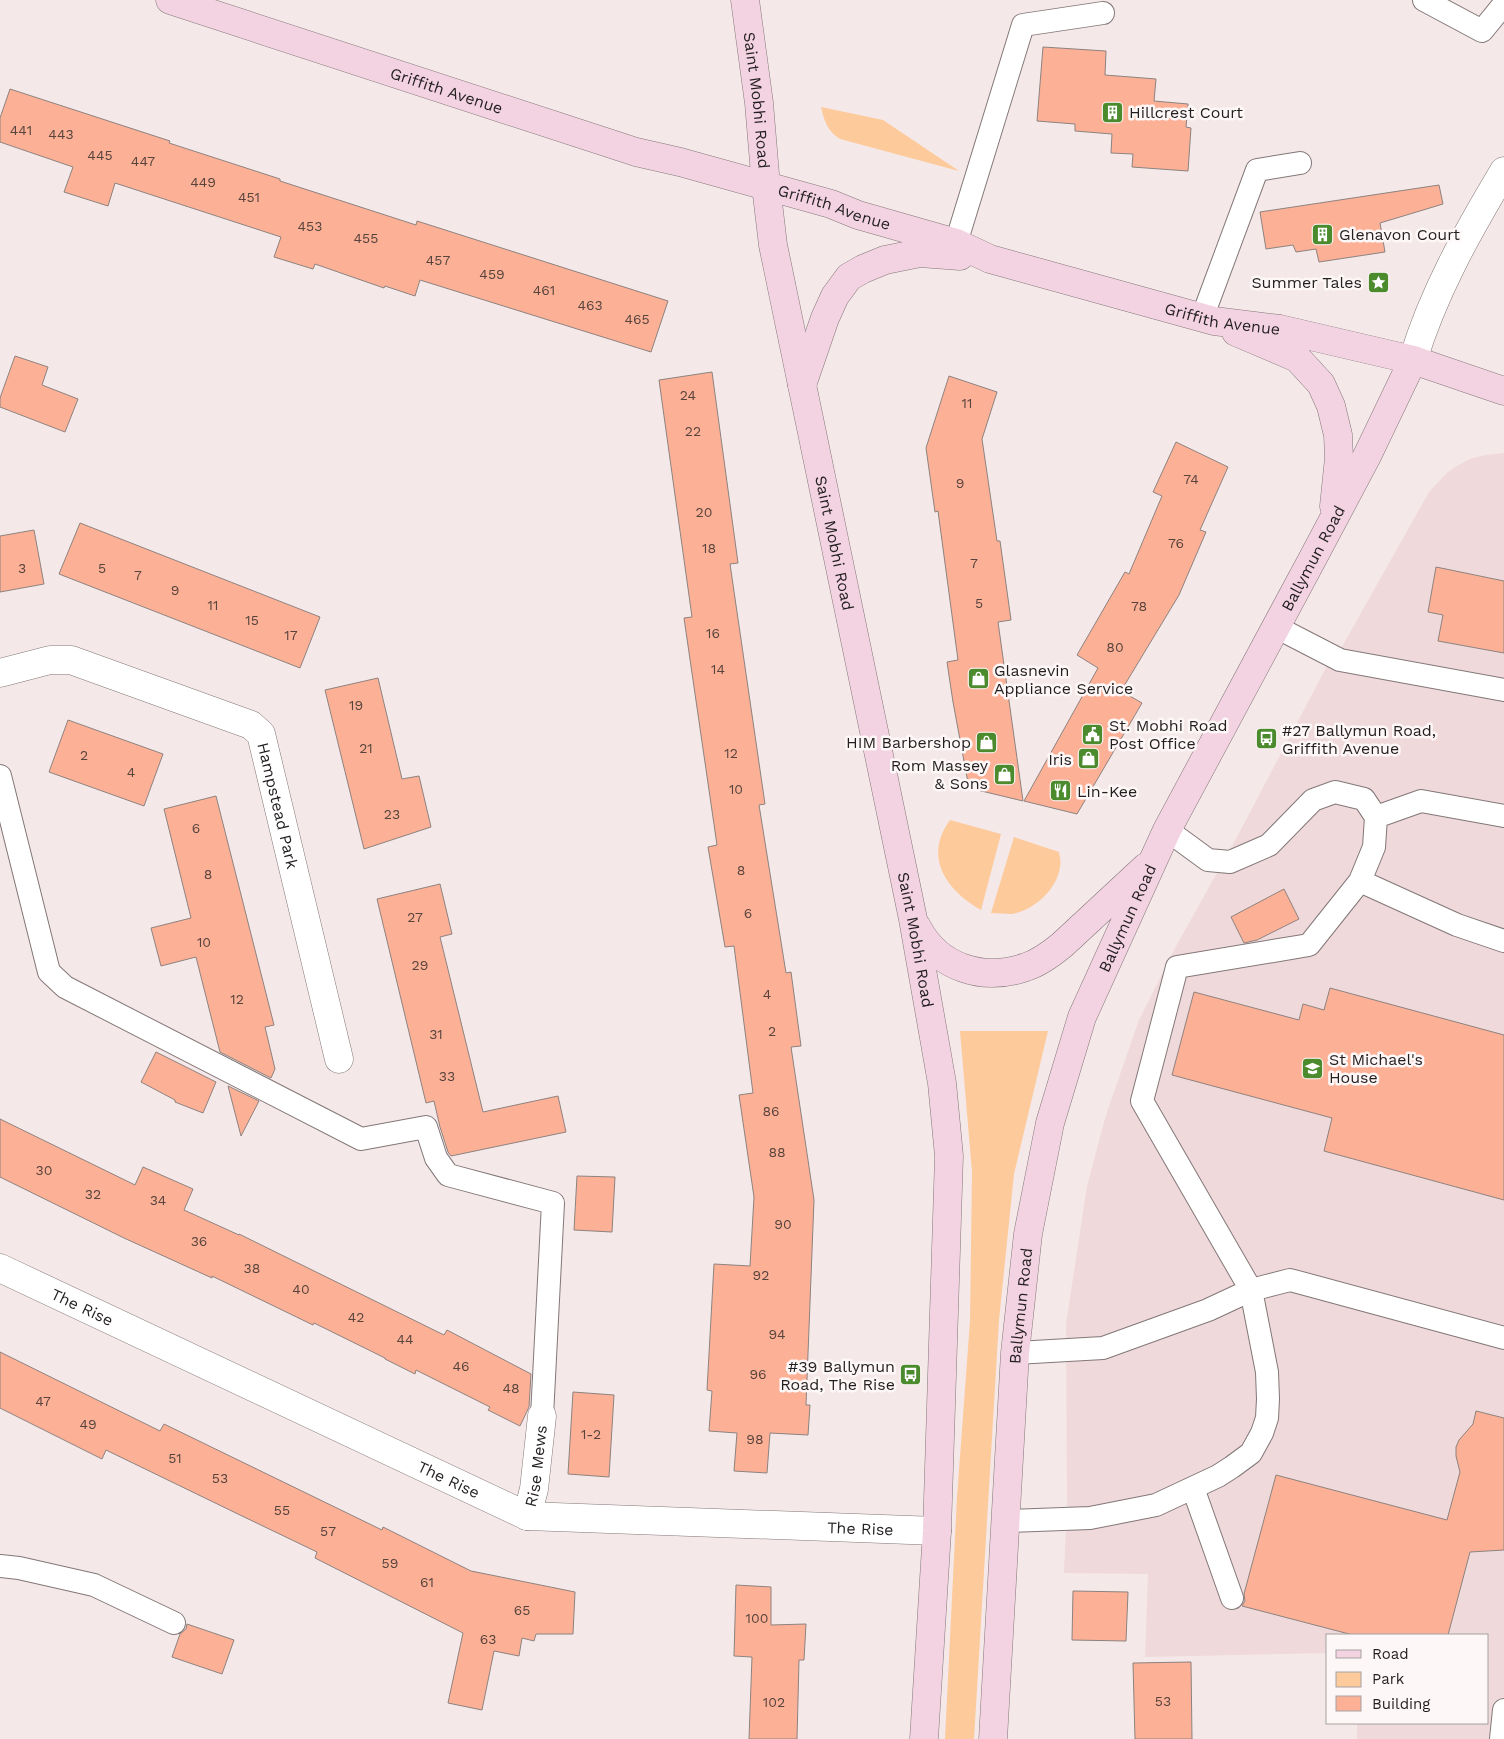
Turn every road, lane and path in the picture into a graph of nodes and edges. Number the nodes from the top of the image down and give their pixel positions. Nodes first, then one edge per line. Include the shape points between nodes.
1 (170, 0) edge
2 (745, 0) edge
3 (1424, 0) edge
4 (1504, 4) edge
5 (1103, 14) dead end
6 (1300, 162) dead end
7 (1504, 170) edge
8 (766, 186) junction
9 (956, 243) junction
10 (990, 259) junction
11 (1208, 320) junction
12 (1412, 360) junction
13 (801, 386) junction
14 (1504, 391) edge
15 (1333, 520) junction
16 (1276, 627) junction
17 (0, 673) edge
18 (1504, 690) edge
19 (0, 776) edge
20 (1504, 816) edge
21 (1376, 817) junction
22 (1167, 830) junction
23 (1154, 859) junction
24 (1360, 881) junction
25 (913, 919) junction
26 (1504, 942) edge
27 (339, 1059) dead end
28 (0, 1268) edge
29 (1251, 1290) junction
30 (1504, 1338) edge
31 (1015, 1353) junction
32 (542, 1416) joint
33 (1192, 1488) junction
34 (527, 1516) junction
35 (1006, 1521) junction
36 (937, 1531) junction
37 (0, 1566) edge
38 (1232, 1598) dead end
39 (174, 1623) dead end
40 (1504, 1710) edge
41 (924, 1739) edge
42 (993, 1739) edge
43 (1501, 1739) edge

1 - 8 main road, Griffith Avenue via 636,152
2 - 8 main road, Saint Mobhi Road via 760,103
3 - 4 lane via 1482,31
5 - 9 lane via 1023,25
6 - 11 lane via 1257,170
7 - 12 street, Ballymun Road via 1465,237 1423,328
8 - 9 main road, Griffith Avenue
8 - 13 main road, Saint Mobhi Road via 773,245
9 - 10 main road, Griffith Avenue
10 - 11 main road, Griffith Avenue
10 - 13 main road via 920,253 885,260 850,277 835,296 825,318
11 - 12 main road, Griffith Avenue via 1280,329
11 - 15 main road via 1297,358 1321,384 1331,406 1338,435
12 - 14 main road, Griffith Avenue
12 - 15 main road, Ballymun Road
13 - 25 main road, Saint Mobhi Road
15 - 16 main road, Ballymun Road
16 - 18 lane via 1340,660
16 - 22 main road, Ballymun Road
17 - 27 street, Hampstead Park via 50,660 71,660 251,725 261,734
19 - 32 lane via 49,972 65,987 361,1139 426,1127 436,1158 448,1175 553,1203
20 - 21 lane via 1422,801
21 - 22 lane via 1364,799 1335,792 1313,800 1270,845 1230,862 1208,860
21 - 24 lane via 1374,847
22 - 23 main road, Ballymun Road
23 - 25 main road via 1048,956 1008,972 981,972 949,963 927,945
23 - 31 main road, Ballymun Road via 1082,1018 1050,1123 1028,1234
24 - 26 lane via 1457,925
24 - 29 lane via 1308,945 1177,968 1142,1101
25 - 36 main road, Saint Mobhi Road via 942,1083 949,1156
28 - 34 street, The Rise
29 - 30 lane via 1290,1280
29 - 31 lane via 1208,1310 1103,1348
29 - 33 lane via 1267,1372 1267,1418 1251,1453 1218,1476
31 - 35 main road, Ballymun Road
32 - 34 street, Rise Mews via 534,1489
33 - 35 lane via 1156,1505 1090,1518
33 - 38 lane
34 - 36 street, The Rise
35 - 42 main road, Ballymun Road
36 - 41 main road
37 - 39 lane via 94,1585
40 - 43 lane

